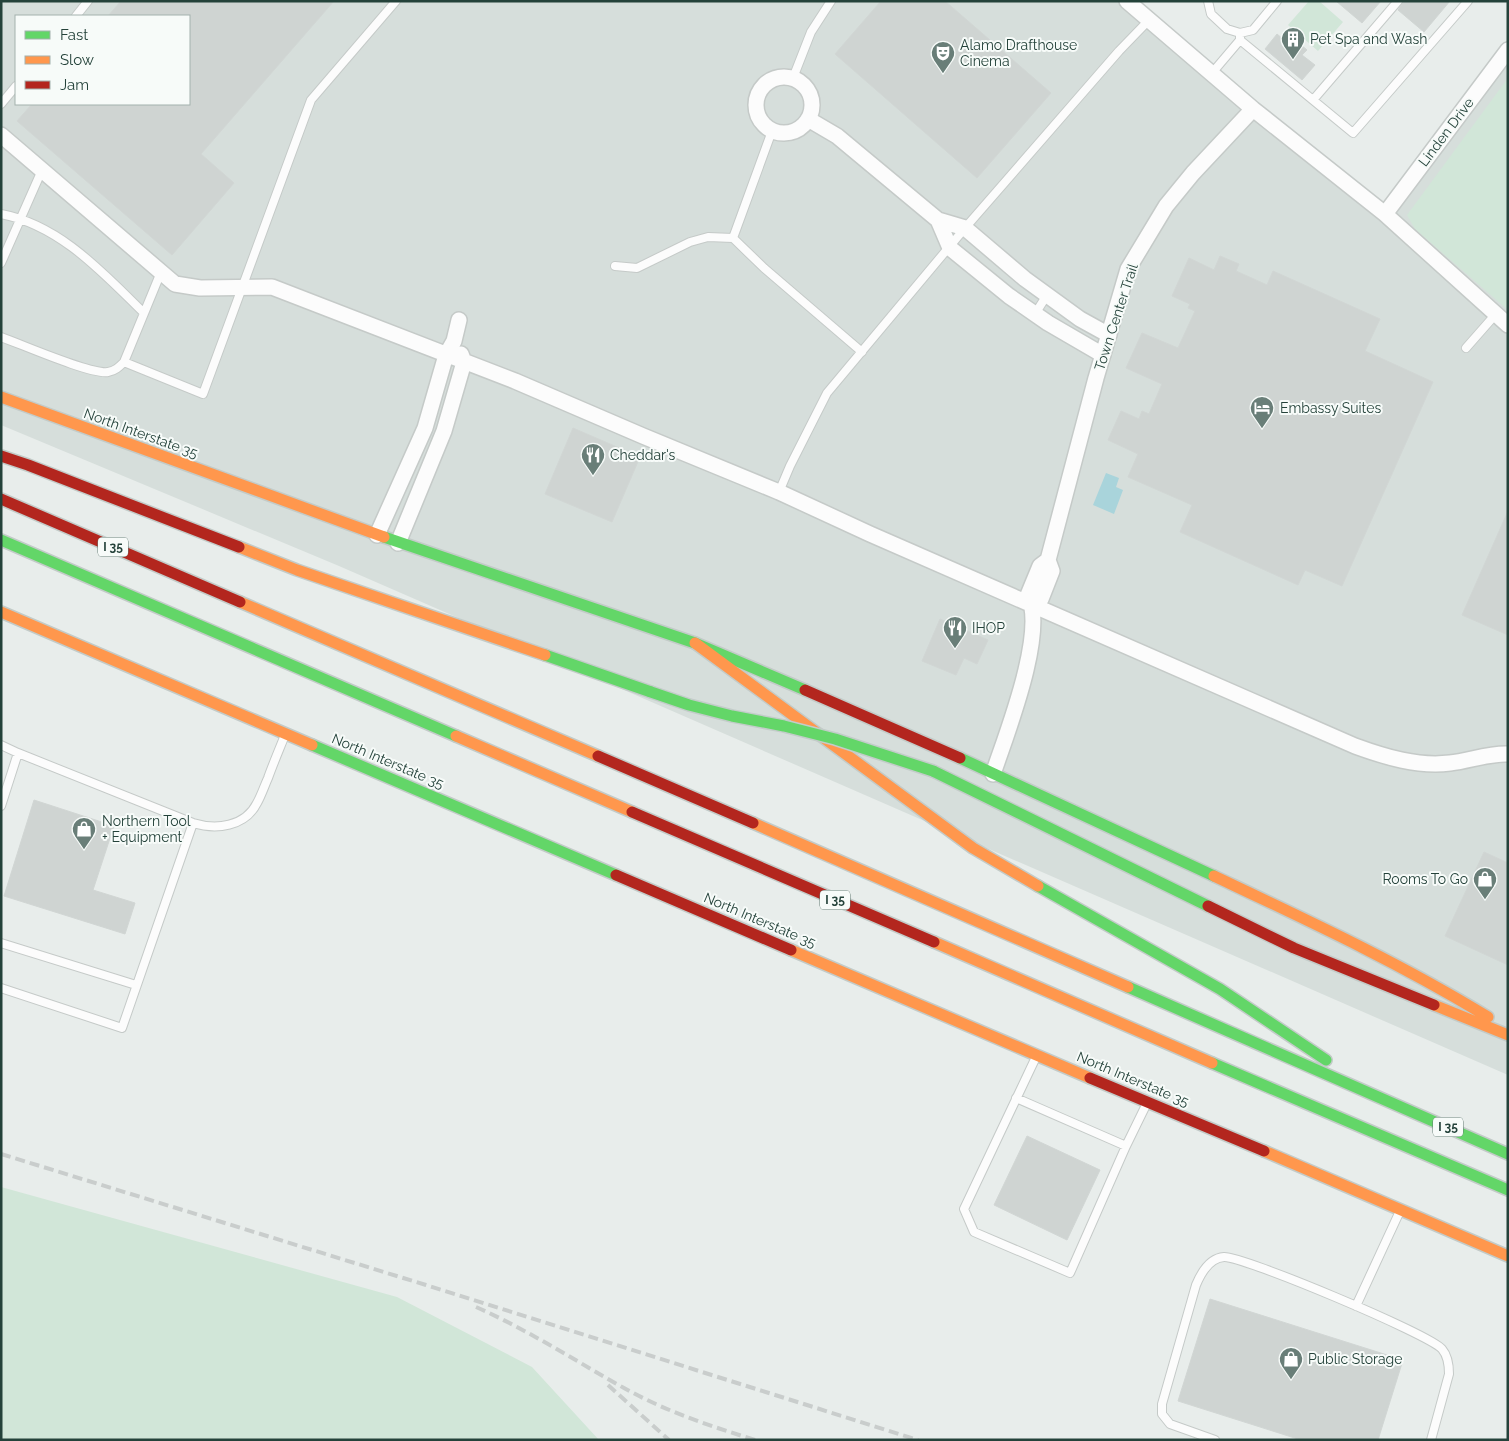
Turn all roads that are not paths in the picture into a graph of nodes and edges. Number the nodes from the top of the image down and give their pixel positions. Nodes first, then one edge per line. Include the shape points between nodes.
1 (88, 1) edge
2 (396, 1) edge
3 (831, 1) edge
4 (1127, 1) edge
5 (1208, 1) edge
6 (1276, 1) edge
7 (1398, 1) edge
8 (1468, 1) edge
9 (77, 15) edge
10 (1149, 20) junction
11 (1240, 37) junction
12 (1508, 50) edge
13 (1212, 73) junction
14 (793, 78) junction
15 (15, 87) edge
16 (1313, 100) junction
17 (1, 104) edge
18 (740, 108) dead end
19 (1253, 109) junction
20 (757, 112) junction
21 (808, 119) junction
22 (772, 131) junction
23 (1, 135) edge
24 (42, 170) junction
25 (1, 214) edge
26 (1385, 214) junction
27 (20, 218) junction
28 (938, 220) junction
29 (965, 228) junction
30 (733, 238) junction
31 (950, 248) junction
32 (1, 263) edge
33 (615, 266) dead end
34 (161, 272) junction
35 (243, 287) junction
36 (1047, 295) junction
37 (144, 313) junction
38 (1035, 314) junction
39 (1495, 315) junction
40 (459, 320) dead end
41 (1508, 325) edge
42 (1108, 335) junction
43 (1, 337) edge
44 (454, 341) junction
45 (1466, 348) dead end
46 (862, 352) junction
47 (446, 355) junction
48 (1103, 355) junction
49 (124, 362) junction
50 (464, 362) junction
51 (1, 397) edge
52 (1, 456) edge
53 (779, 492) junction
54 (1, 499) edge
55 (377, 536) junction
56 (1, 540) edge
57 (398, 542) junction
58 (69, 582) dead end
59 (1033, 605) junction
60 (163, 611) junction
61 (1, 612) edge
62 (695, 643) junction
63 (286, 734) junction
64 (1, 745) edge
65 (18, 754) junction
66 (1508, 754) edge
67 (992, 774) junction
68 (1, 806) edge
69 (193, 823) junction
70 (1, 943) edge
71 (136, 985) junction
72 (1, 988) edge
73 (1508, 1029) edge
74 (1508, 1035) edge
75 (1036, 1055) junction
76 (1016, 1098) junction
77 (1388, 1101) junction
78 (1147, 1102) junction
79 (1126, 1146) junction
80 (1508, 1154) edge
81 (1508, 1190) edge
82 (1401, 1209) junction
83 (1508, 1256) edge
84 (1356, 1306) junction
85 (1216, 1440) edge
86 (1431, 1440) edge

1 - 9 lane
2 - 35 lane via 311,100
3 - 14 lane via 811,32
4 - 10 street
5 - 11 lane via 1210,14
6 - 11 lane via 1253,30
7 - 16 lane
8 - 16 lane via 1353,133
10 - 13 street
10 - 29 lane
11 - 13 lane
11 - 16 lane
12 - 26 street, Linden Drive
13 - 19 street
14 - 20 street via 770,73 756,99
14 - 21 street via 810,95 812,104
15 - 17 lane
18 - 20 street
19 - 26 street
19 - 42 street, Town Center Trail via 1193,173 1161,213 1128,269
20 - 22 street via 764,126
21 - 22 street via 788,133
21 - 28 street via 837,136
22 - 30 lane
23 - 24 street
24 - 27 lane
24 - 34 street
25 - 27 lane
26 - 39 street
27 - 32 lane
27 - 37 lane via 44,228 73,248
28 - 29 street
28 - 31 street
29 - 31 lane
29 - 36 street
30 - 33 lane via 690,242 637,268
30 - 46 lane
31 - 38 street
31 - 46 lane
34 - 35 street via 175,284 200,288
34 - 37 lane
35 - 47 street via 272,287
35 - 49 lane via 203,394
36 - 38 lane
36 - 42 street
37 - 49 lane
38 - 48 street
39 - 41 street
39 - 45 lane
40 - 44 street
42 - 48 street, Town Center Trail
43 - 49 lane via 83,368 106,373 116,370
44 - 47 street
44 - 50 street
46 - 53 lane via 827,393
47 - 50 street
47 - 55 street via 425,428
48 - 59 street, Town Center Trail via 1048,560 1040,566 1028,595
50 - 53 street
50 - 57 street via 444,431
51 - 55 main road, North Interstate 35
52 - 74 main road, bridge via 297,570 689,705 835,739 933,771 1294,948
53 - 59 street
54 - 77 main road, I 35
55 - 57 main road, North Interstate 35
56 - 60 main road, I 35
57 - 62 main road, North Interstate 35
58 - 60 main road
59 - 66 street via 1384,757 1447,764
59 - 67 street, Town Center Trail via 1024,683
60 - 81 main road, I 35
61 - 63 main road, North Interstate 35
62 - 67 main road, North Interstate 35 via 919,738
62 - 77 main road via 974,848 1220,989
63 - 69 lane via 257,804 249,814 240,821 216,827
63 - 75 main road, North Interstate 35
64 - 65 lane
65 - 68 lane
65 - 69 lane
67 - 73 main road, North Interstate 35 via 1342,936 1441,988
69 - 71 lane
70 - 71 lane
71 - 72 lane via 122,1028
75 - 76 lane
75 - 78 main road, North Interstate 35
76 - 79 lane
76 - 79 lane via 964,1209 974,1232 1070,1273
77 - 80 main road, I 35
78 - 79 lane
78 - 82 main road, North Interstate 35
82 - 83 main road, North Interstate 35
82 - 84 lane
84 - 85 lane via 1234,1258 1218,1258 1207,1266 1196,1285 1162,1404 1162,1414 1175,1427
84 - 86 lane via 1435,1343 1446,1355 1448,1381

